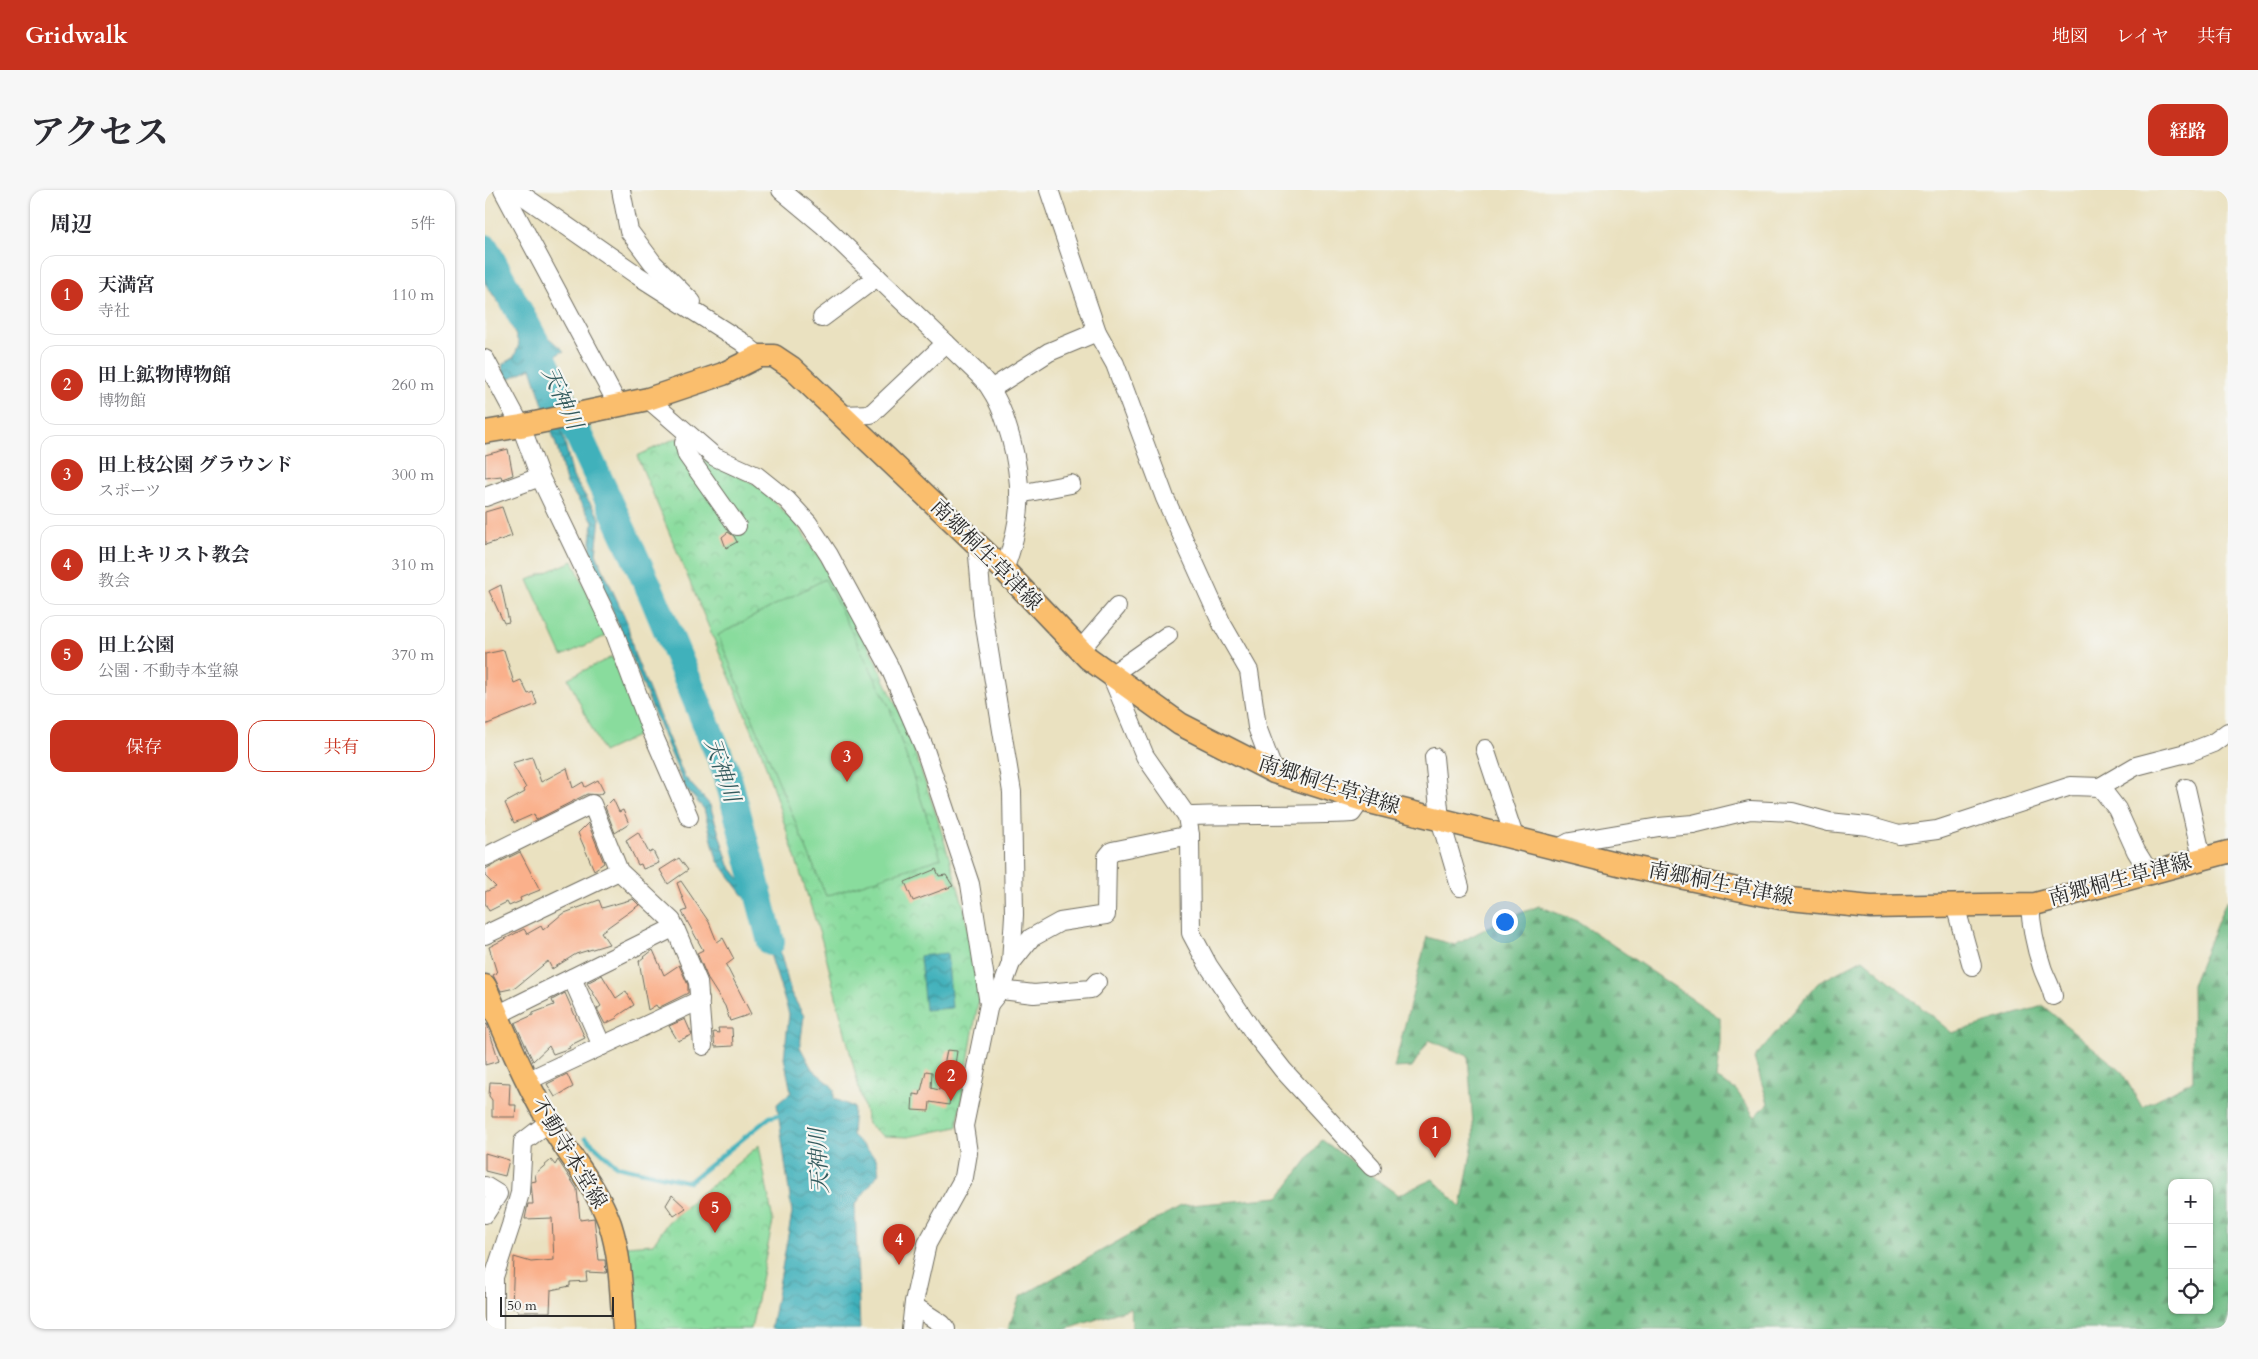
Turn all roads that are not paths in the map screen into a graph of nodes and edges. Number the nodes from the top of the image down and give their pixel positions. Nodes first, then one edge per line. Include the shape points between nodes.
1 (503, 190) edge
2 (515, 190) edge
3 (621, 190) edge
4 (781, 190) edge
5 (1049, 190) edge
6 (877, 277) junction
7 (822, 318) dead end
8 (1097, 332) junction
9 (731, 335) junction
10 (946, 343) junction
11 (759, 356) junction
12 (485, 359) edge
13 (991, 389) junction
14 (648, 399) junction
15 (614, 406) junction
16 (842, 415) junction
17 (521, 426) junction
18 (485, 432) edge
19 (690, 436) junction
20 (540, 477) junction
21 (1071, 484) dead end
22 (1019, 494) junction
23 (485, 497) edge
24 (737, 526) dead end
25 (977, 544) junction
26 (1004, 570) junction
27 (1117, 607) dead end
28 (1167, 635) dead end
29 (1081, 650) junction
30 (1111, 675) junction
31 (2228, 732) edge
32 (1485, 749) dead end
33 (1434, 757) dead end
34 (1274, 772) junction
35 (2100, 787) junction
36 (2186, 788) dead end
37 (1361, 800) junction
38 (1187, 816) junction
39 (689, 817) dead end
40 (1440, 819) junction
41 (1190, 834) junction
42 (1514, 836) junction
43 (1559, 848) junction
44 (2228, 852) edge
45 (485, 858) edge
46 (2202, 858) junction
47 (619, 870) junction
48 (2149, 872) junction
49 (1460, 887) dead end
50 (2030, 904) junction
51 (1955, 905) junction
52 (675, 927) junction
53 (485, 935) edge
54 (1011, 963) junction
55 (1972, 966) dead end
56 (572, 978) junction
57 (1097, 982) dead end
58 (485, 986) edge
59 (1001, 990) junction
60 (2053, 996) dead end
61 (700, 1000) junction
62 (989, 1004) junction
63 (497, 1015) junction
64 (603, 1046) junction
65 (703, 1046) dead end
66 (527, 1081) junction
67 (549, 1122) junction
68 (1372, 1167) dead end
69 (485, 1186) edge
70 (485, 1214) edge
71 (914, 1306) junction
72 (494, 1329) edge
73 (624, 1329) edge
74 (911, 1329) edge
75 (946, 1329) edge

1 - 15 street
2 - 9 street via 637,275
3 - 9 street via 629,231 647,255 690,300
4 - 6 street via 823,224
5 - 8 street
6 - 7 street
6 - 10 street
8 - 13 street via 1049,352
8 - 34 street via 1115,364 1165,498 1222,624 1249,671 1257,727
9 - 11 street
10 - 13 street
10 - 16 street via 871,414
11 - 14 main road via 723,374
11 - 16 main road, 南郷桐生草津線 via 774,356 792,368
12 - 17 street
13 - 22 street via 1007,426 1019,471
14 - 15 main road
14 - 19 street
15 - 17 main road
16 - 25 main road, 南郷桐生草津線
17 - 18 main road
17 - 20 street
19 - 24 street via 684,443 687,456
19 - 62 street via 715,456 757,476 787,500 808,523 829,555 889,666 925,747 970,884
20 - 23 street
20 - 39 street via 614,631 649,725
21 - 22 street
22 - 26 street via 1019,514
25 - 26 main road, 南郷桐生草津線
25 - 54 street via 983,614 1013,792
26 - 29 main road, 南郷桐生草津線
27 - 29 street
28 - 30 street
29 - 30 main road, 南郷桐生草津線
30 - 34 main road, 南郷桐生草津線 via 1180,724
30 - 38 street via 1145,756
31 - 35 street via 2213,743 2190,752 2136,766
32 - 42 street
33 - 40 street
34 - 37 main road, 南郷桐生草津線
35 - 43 street via 2071,786 1937,830 1899,835 1792,812 1749,810 1693,824 1570,842
35 - 48 street via 2117,809
36 - 46 street
37 - 38 street via 1352,812 1300,816 1257,813
37 - 40 main road, 南郷桐生草津線
38 - 41 street
40 - 42 main road, 南郷桐生草津線
40 - 49 street
41 - 54 street via 1112,851 1107,857 1106,915 1060,922 1031,938
41 - 68 street via 1191,933 1208,965 1283,1070
42 - 43 main road, 南郷桐生草津線
43 - 51 main road, 南郷桐生草津線 via 1627,866 1780,898 1871,907
44 - 46 main road, 南郷桐生草津線
45 - 47 street via 592,804
46 - 48 main road, 南郷桐生草津線
47 - 52 street
47 - 53 street
48 - 50 main road, 南郷桐生草津線
50 - 51 main road, 南郷桐生草津線
50 - 60 street via 2031,925
51 - 55 street
52 - 56 street
52 - 61 street via 698,982
54 - 59 street
56 - 63 street
56 - 64 street
57 - 59 street via 1091,989 1034,994
58 - 63 main road, 不動寺本堂線
59 - 62 street
61 - 64 street
61 - 65 street
62 - 71 street via 964,1126 968,1152 964,1177 927,1244
63 - 66 main road, 不動寺本堂線
64 - 66 street
66 - 67 main road, 不動寺本堂線
67 - 72 street via 523,1142 519,1193 494,1277
67 - 73 main road, 不動寺本堂線 via 595,1192 609,1224 618,1261
69 - 70 street via 498,1194
71 - 74 street
71 - 75 street

